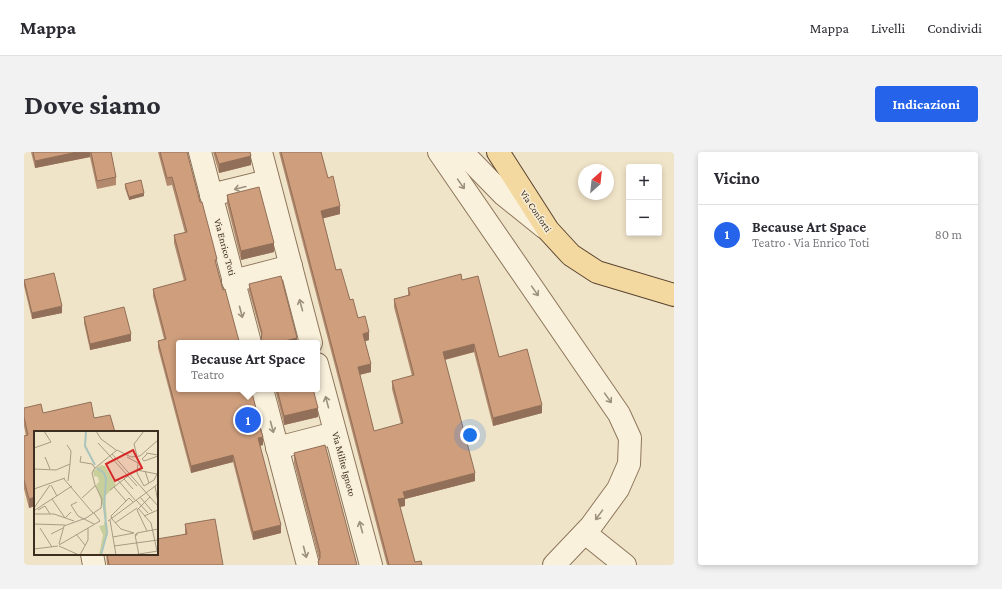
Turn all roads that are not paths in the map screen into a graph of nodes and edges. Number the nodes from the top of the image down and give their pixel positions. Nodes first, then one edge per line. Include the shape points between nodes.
1 (200, 152) edge
2 (261, 152) edge
3 (439, 152) edge
4 (462, 152) edge
5 (498, 152) edge
6 (268, 181) junction
7 (211, 196) junction
8 (548, 230) junction
9 (291, 266) junction
10 (234, 281) junction
11 (674, 295) edge
12 (249, 340) edge
13 (310, 340) edge
14 (320, 376) edge
15 (263, 392) edge
16 (335, 433) junction
17 (278, 448) junction
18 (585, 532) junction
19 (92, 555) edge
20 (94, 565) edge
21 (308, 565) edge
22 (371, 565) edge
23 (554, 565) edge
24 (625, 565) edge

1 - 7 street, Via Enrico Toti
2 - 6 street
3 -> 18 street via 619,414 630,438 629,464 618,489
4 - 8 street via 504,195
5 - 8 main road, Via Conforti
6 -> 7 street
6 - 9 street
7 - 10 street, Via Enrico Toti
8 - 11 main road, Via Conforti via 570,254 597,272
9 - 10 street
13 -> 9 street
10 -> 12 street, Via Enrico Toti
16 -> 14 street, Via Milite Ignoto
15 -> 17 street
16 - 17 street
22 -> 16 street, Via Milite Ignoto
17 -> 21 street
18 - 23 street
18 - 24 street
19 - 20 street

